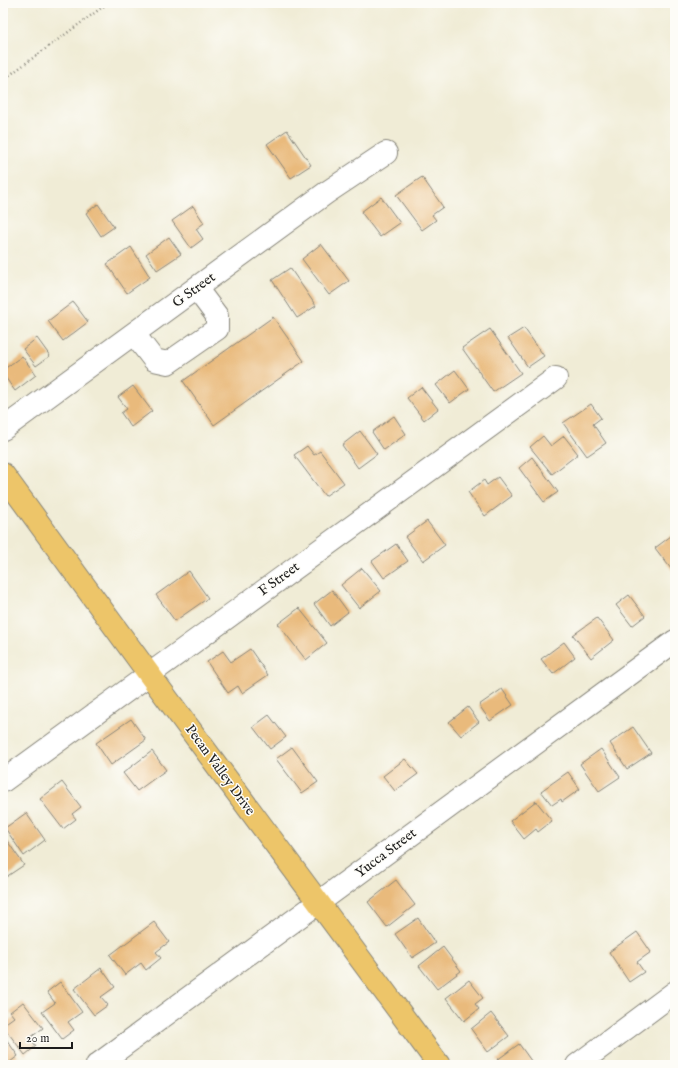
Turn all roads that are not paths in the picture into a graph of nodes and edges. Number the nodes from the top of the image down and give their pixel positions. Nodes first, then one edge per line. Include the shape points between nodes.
1 (386, 153) dead end
2 (196, 288) junction
3 (134, 334) junction
4 (556, 378) dead end
5 (3, 429) edge
6 (3, 474) edge
7 (675, 641) edge
8 (149, 674) junction
9 (3, 781) edge
10 (318, 903) junction
11 (675, 992) edge
12 (97, 1065) edge
13 (439, 1065) edge
14 (577, 1065) edge

1 - 2 street, G Street via 326,193
2 - 3 street, G Street
2 - 3 street via 218,316 216,329 168,363 154,360
3 - 5 street, G Street
4 - 8 street, F Street
6 - 8 main road, Pecan Valley Drive
7 - 10 street, Yucca Street
8 - 9 street, F Street
8 - 10 main road, Pecan Valley Drive
10 - 12 street, Yucca Street
10 - 13 main road, Pecan Valley Drive
11 - 14 street

